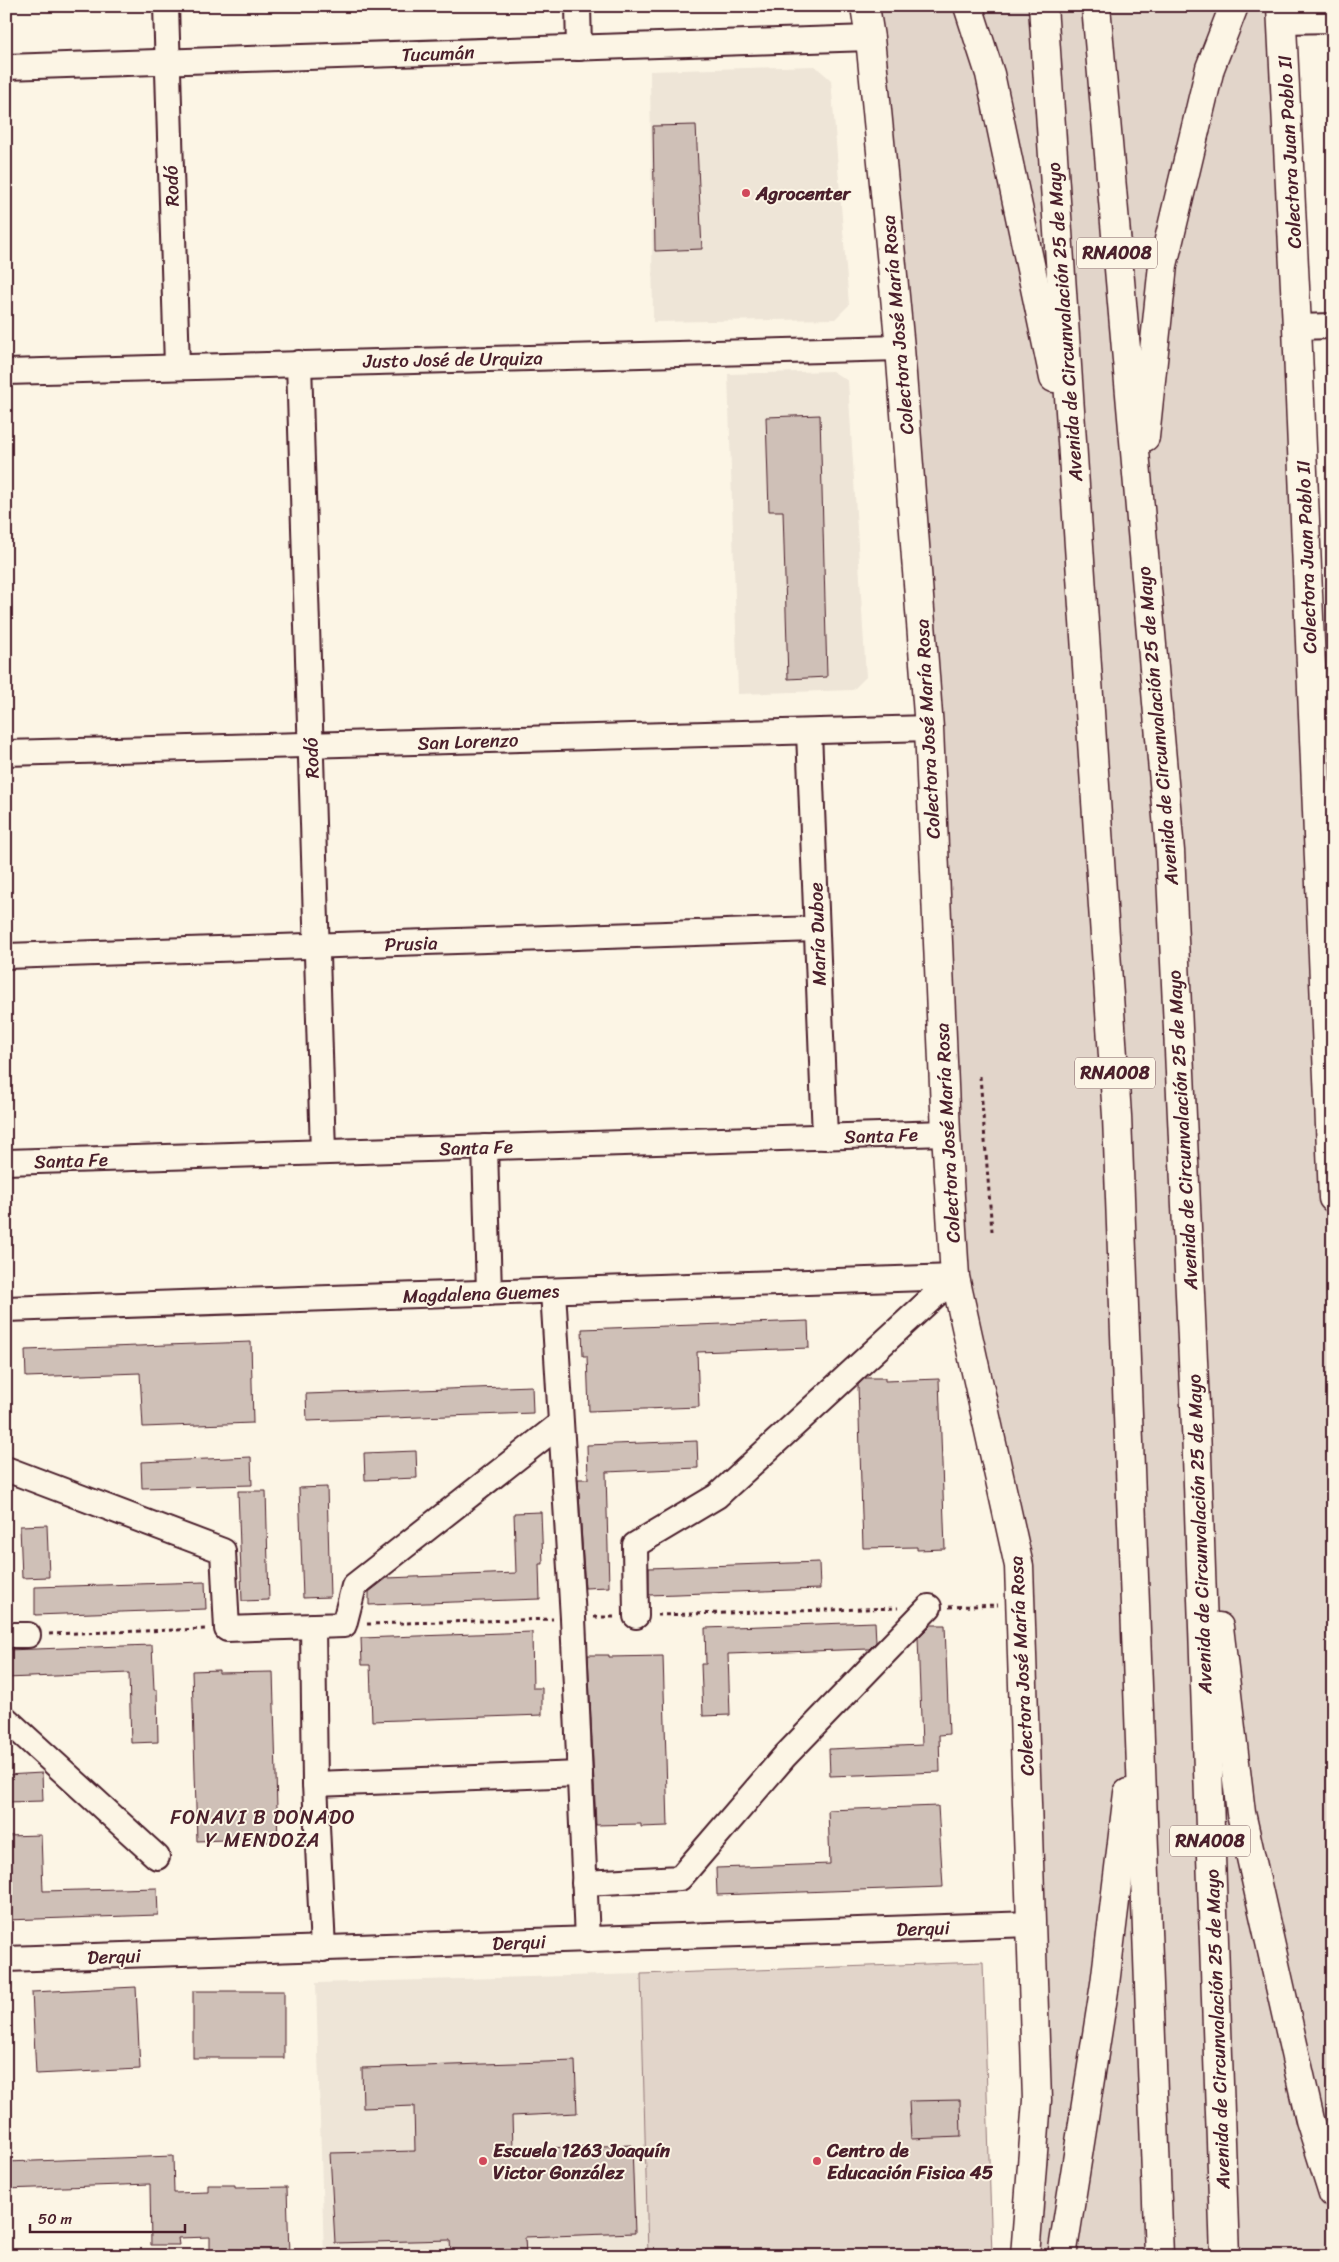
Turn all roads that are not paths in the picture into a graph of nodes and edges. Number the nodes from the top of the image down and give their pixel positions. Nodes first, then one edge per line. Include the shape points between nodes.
1 (166, 6) edge
2 (578, 6) edge
3 (865, 6) edge
4 (968, 6) edge
5 (1043, 6) edge
6 (1096, 6) edge
7 (1234, 6) edge
8 (1282, 14) edge
9 (1333, 20) edge
10 (870, 38) junction
11 (579, 48) junction
12 (168, 62) junction
13 (6, 67) edge
14 (1333, 326) edge
15 (1297, 327) junction
16 (900, 348) junction
17 (299, 363) junction
18 (176, 366) junction
19 (6, 372) edge
20 (1074, 474) junction
21 (1138, 501) junction
22 (1323, 711) edge
23 (929, 728) junction
24 (808, 732) junction
25 (311, 745) junction
26 (6, 753) edge
27 (816, 929) junction
28 (318, 946) junction
29 (6, 956) edge
30 (1332, 1114) edge
31 (946, 1133) junction
32 (824, 1137) junction
33 (484, 1147) junction
34 (323, 1152) junction
35 (6, 1162) edge
36 (1333, 1198) edge
37 (955, 1277) junction
38 (553, 1290) junction
39 (489, 1293) junction
40 (6, 1309) edge
41 (560, 1424) junction
42 (1196, 1427) junction
43 (6, 1469) edge
44 (929, 1608) road end
45 (636, 1616) road end
46 (313, 1626) junction
47 (1138, 1672) junction
48 (6, 1719) edge
49 (580, 1774) junction
50 (315, 1784) junction
51 (157, 1857) dead end
52 (584, 1883) junction
53 (1031, 1924) junction
54 (587, 1940) junction
55 (322, 1949) junction
56 (6, 1959) edge
57 (1333, 2193) edge
58 (1026, 2256) edge
59 (1062, 2256) edge
60 (1159, 2256) edge
61 (1225, 2256) edge

1 - 12 street, Rodó
2 - 11 street
3 - 10 main road, Colectora José María Rosa
4 - 20 main road via 990,74
5 - 20 main road, Avenida de Circunvalación 25 de Mayo / RNA008
6 - 21 main road, Avenida de Circunvalación 25 de Mayo / RNA008
7 - 21 main road via 1210,68 1163,265
8 - 9 street
8 - 15 main road, Colectora Juan Pablo II
10 - 11 street, Tucumán
10 - 16 main road, Colectora José María Rosa
11 - 12 street, Tucumán
12 - 13 street, Tucumán
12 - 18 street, Rodó
14 - 15 street
15 - 22 main road, Colectora Juan Pablo II
16 - 17 street, Justo José de Urquiza
16 - 23 main road, Colectora José María Rosa
17 - 18 street, Justo José de Urquiza
17 - 25 street, Rodó
18 - 19 street, Justo José de Urquiza
20 - 47 main road, Avenida de Circunvalación 25 de Mayo / RNA008 via 1117,1116
21 - 42 main road, Avenida de Circunvalación 25 de Mayo / RNA008 via 1170,851
22 - 30 main road, Colectora Juan Pablo II
23 - 24 street, San Lorenzo
23 - 31 main road, Colectora José María Rosa
24 - 25 street, San Lorenzo
24 - 27 street, María Duboe
25 - 26 street, San Lorenzo
25 - 28 street, Rodó
27 - 28 street, Prusia
27 - 32 street, María Duboe
28 - 29 street, Prusia
28 - 34 street, Rodó
30 - 36 main road, Colectora Juan Pablo II
31 - 32 street, Santa Fe
31 - 37 main road, Colectora José María Rosa
32 - 33 street, Santa Fe
33 - 34 street, Santa Fe
33 - 39 street
34 - 35 street, Santa Fe
37 - 38 street, Magdalena Guemes
37 - 45 street via 717,1496 635,1545
37 - 53 main road, Colectora José María Rosa via 1019,1566
38 - 39 street, Magdalena Guemes
38 - 41 street
39 - 40 street, Magdalena Guemes
41 - 46 street via 354,1586 344,1625
41 - 49 street
42 - 57 main road via 1241,1813 1310,2120
42 - 61 main road, Avenida de Circunvalación 25 de Mayo / RNA008
43 - 46 street via 223,1551 227,1628
44 - 52 street via 784,1757 680,1878
46 - 50 street
47 - 59 main road via 1125,1822 1107,1965
47 - 60 main road, Avenida de Circunvalación 25 de Mayo / RNA008
48 - 51 street
49 - 50 street
49 - 52 street
50 - 55 street
52 - 54 street
53 - 54 street, Derqui
53 - 58 main road, Colectora José María Rosa via 1037,2100
54 - 55 street, Derqui
55 - 56 street, Derqui

